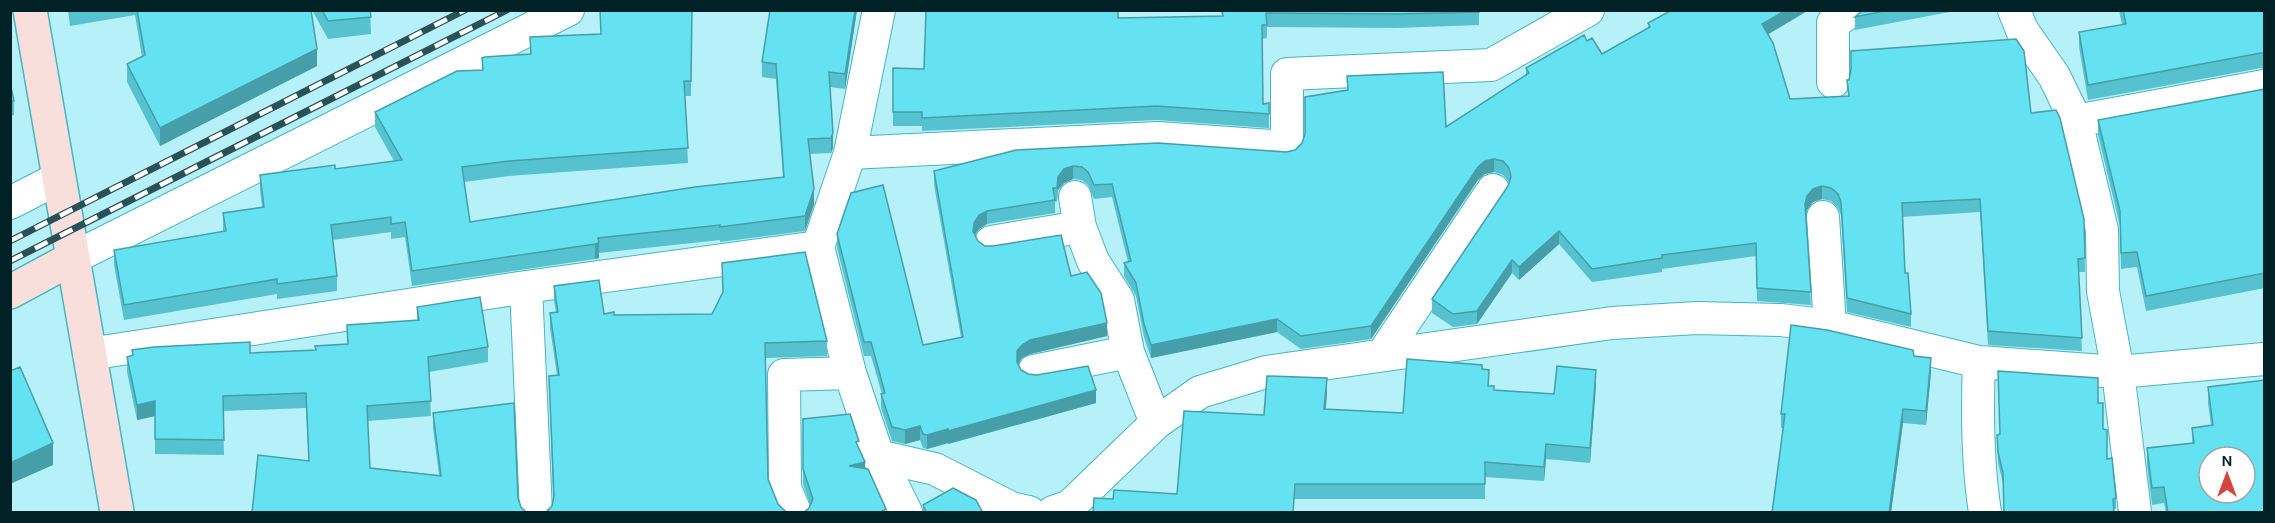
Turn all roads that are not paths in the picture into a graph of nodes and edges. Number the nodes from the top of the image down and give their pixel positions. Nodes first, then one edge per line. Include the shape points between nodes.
1 (30, 10) edge
2 (568, 10) edge
3 (879, 10) edge
4 (1588, 10) edge
5 (1853, 10) edge
6 (2014, 10) edge
7 (1833, 82) dead end
8 (2265, 86) edge
9 (2076, 121) junction
10 (850, 153) junction
11 (59, 178) junction
12 (1493, 190) dead end
13 (1075, 197) dead end
14 (10, 203) edge
15 (1823, 217) dead end
16 (1080, 227) junction
17 (991, 242) dead end
18 (818, 247) junction
19 (73, 258) junction
20 (526, 287) junction
21 (10, 292) edge
22 (1830, 326) junction
23 (1128, 352) junction
24 (89, 354) junction
25 (1383, 354) junction
26 (2265, 359) edge
27 (1979, 362) junction
28 (1034, 370) dead end
29 (2118, 372) junction
30 (850, 373) junction
31 (1156, 423) junction
32 (878, 456) junction
33 (117, 513) edge
34 (536, 513) edge
35 (795, 513) edge
36 (906, 513) edge
37 (1029, 513) edge
38 (1053, 513) edge
39 (1985, 513) edge
40 (2135, 513) edge

1 - 11 street
2 - 19 street
3 - 10 street
4 - 10 street via 1491,65 1287,74 1287,147 1158,138
5 - 7 street via 1833,23
6 - 9 street
8 - 9 street
9 - 29 street via 2102,230 2103,291
10 - 18 street
11 - 14 street
11 - 19 street
12 - 25 street
13 - 16 street
15 - 22 street
16 - 17 street
16 - 23 street via 1094,261 1118,300
18 - 20 street
18 - 30 street
19 - 21 street
19 - 24 street
20 - 24 street
20 - 34 street
22 - 25 street via 1781,320 1696,318 1612,323
22 - 27 street
23 - 28 street
23 - 31 street
24 - 33 street
25 - 31 street via 1266,372 1200,392
26 - 29 street
27 - 29 street
27 - 39 street via 1979,478
29 - 40 street
30 - 32 street
30 - 35 street via 784,375 785,488
31 - 38 street via 1070,506
32 - 36 street
32 - 37 street via 935,469 1011,508

